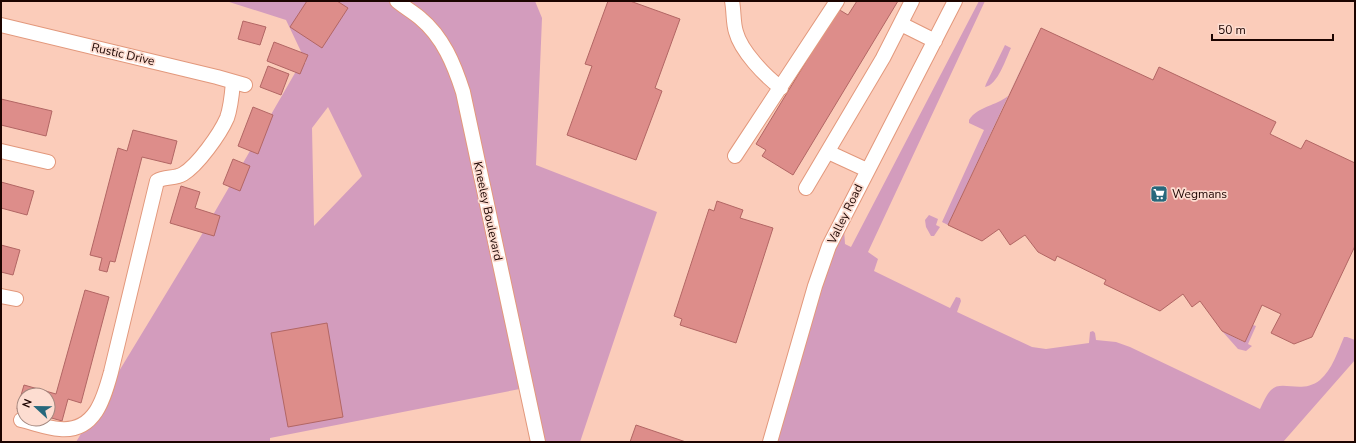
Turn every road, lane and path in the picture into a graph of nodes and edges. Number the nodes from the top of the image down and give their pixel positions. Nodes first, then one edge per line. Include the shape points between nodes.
1 (397, 1) edge
2 (732, 1) edge
3 (838, 1) edge
4 (912, 1) edge
5 (955, 1) edge
6 (901, 24) junction
7 (1, 26) edge
8 (935, 41) junction
9 (781, 88) junction
10 (1, 151) edge
11 (828, 152) junction
12 (735, 156) dead end
13 (48, 162) dead end
14 (868, 170) junction
15 (806, 188) dead end
16 (1, 296) edge
17 (16, 299) dead end
18 (51, 427) edge
19 (538, 442) edge
20 (770, 442) edge

1 - 19 street, Kneeley Boulevard via 435,33 457,72
2 - 9 street via 736,33 746,51 768,78
3 - 9 street
4 - 6 street
5 - 8 street, Valley Road
6 - 8 street
6 - 11 street
7 - 18 street, Rustic Drive via 239,83 227,119 195,163 183,174 157,181 102,403 80,426 70,429
8 - 14 street, Valley Road
9 - 12 street
10 - 13 street
11 - 14 street
11 - 15 street
14 - 20 street, Valley Road via 829,246
16 - 17 street

